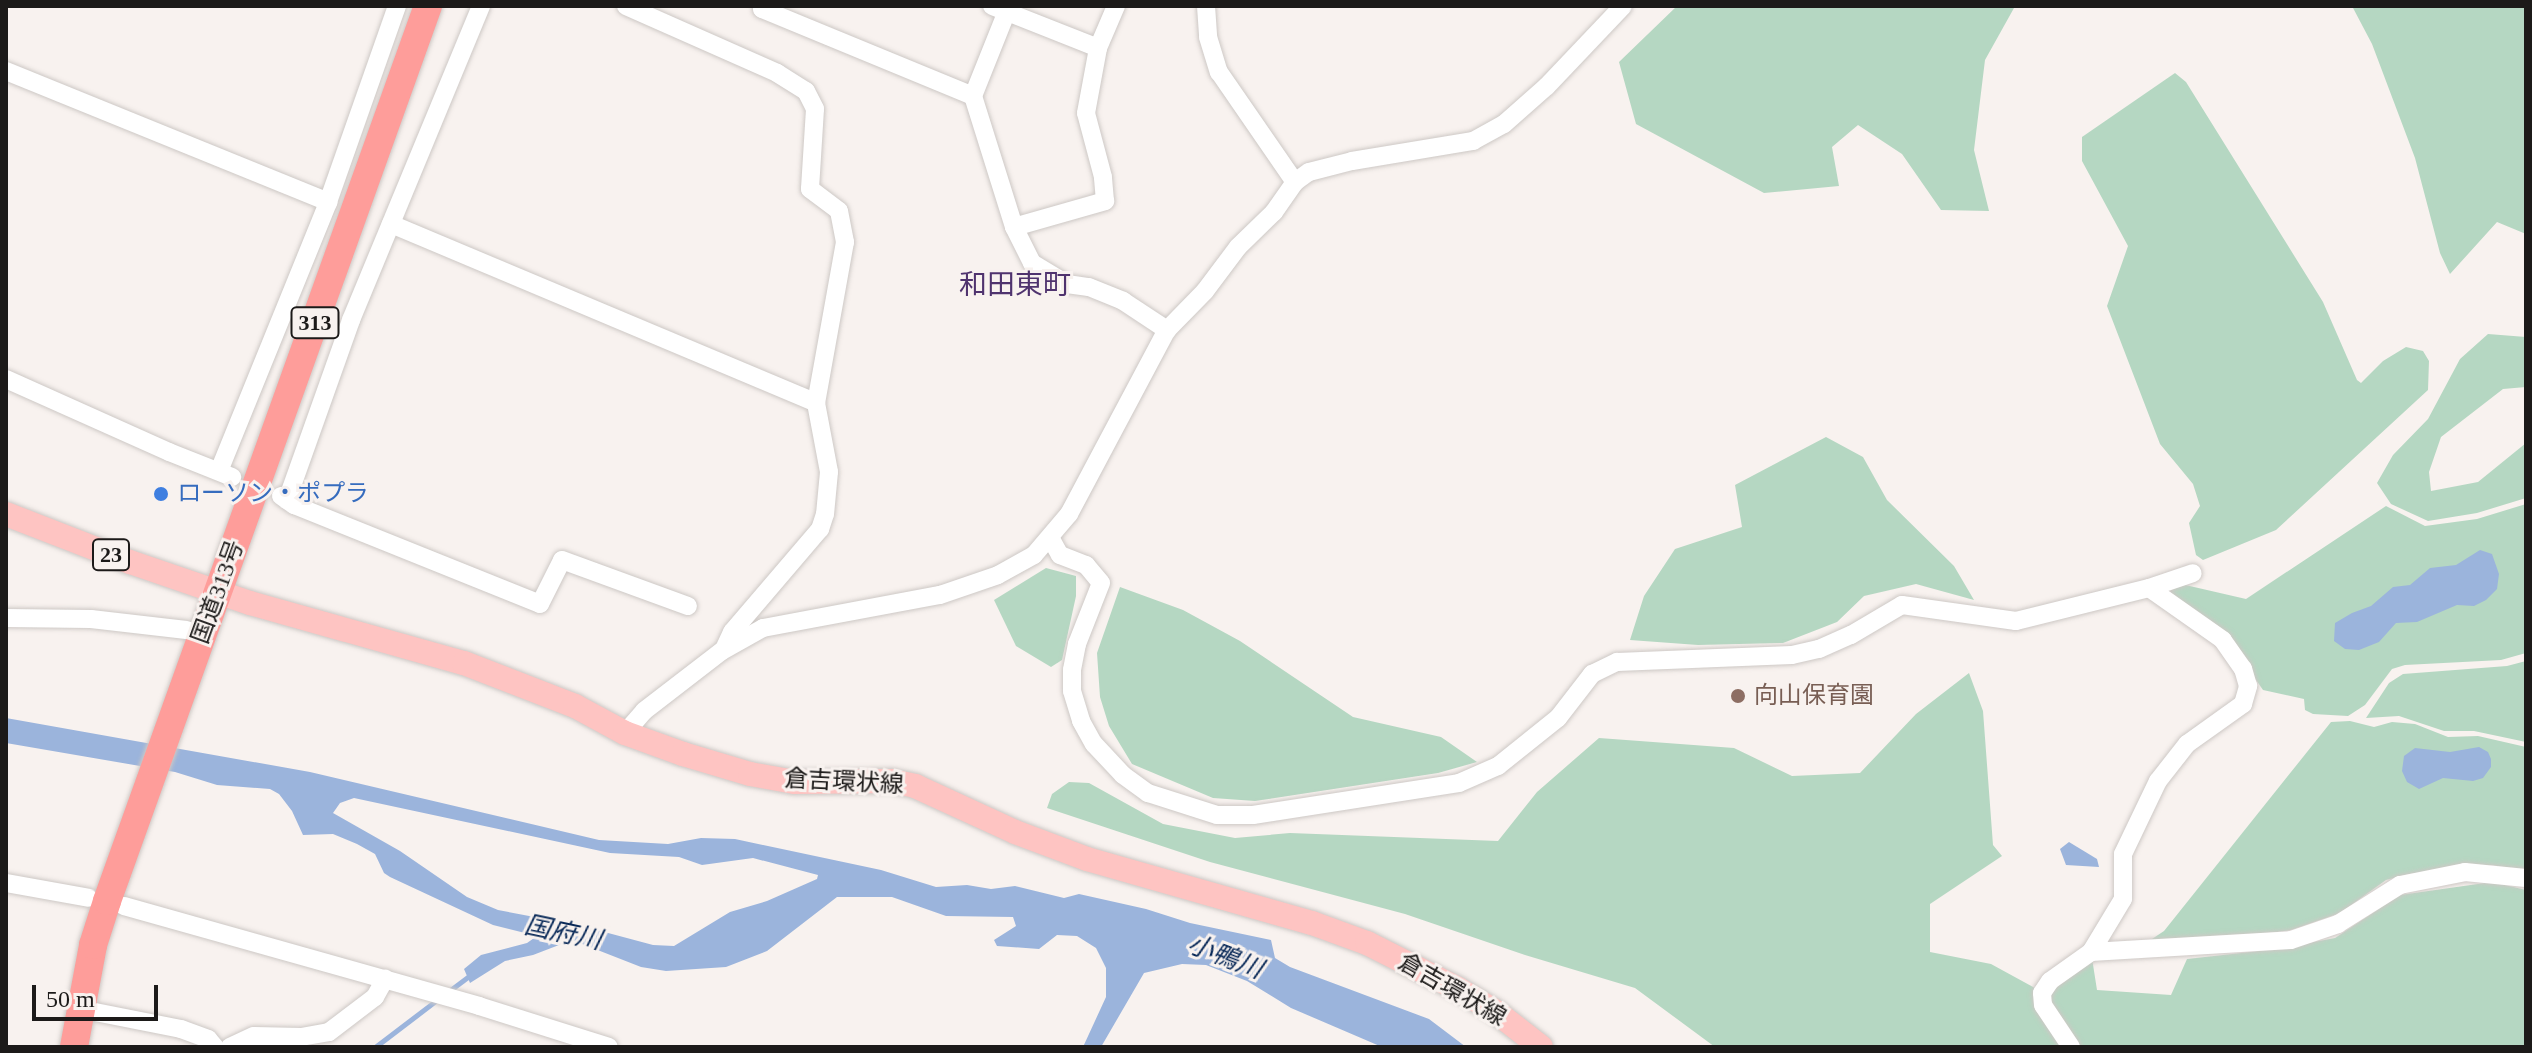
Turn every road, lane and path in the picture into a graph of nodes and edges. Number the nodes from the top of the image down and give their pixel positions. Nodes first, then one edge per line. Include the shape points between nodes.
1 (397, 6) edge
2 (428, 6) edge
3 (481, 6) edge
4 (626, 6) edge
5 (763, 6) edge
6 (1116, 6) edge
7 (1206, 6) edge
8 (1623, 6) edge
9 (1003, 8) edge
10 (1098, 48) junction
11 (6, 71) edge
12 (973, 96) junction
13 (1295, 182) junction
14 (328, 202) junction
15 (391, 224) junction
16 (1014, 227) junction
17 (1167, 330) junction
18 (6, 379) edge
19 (816, 403) junction
20 (6, 514) edge
21 (1051, 539) junction
22 (2193, 573) dead end
23 (2149, 588) junction
24 (218, 592) junction
25 (688, 606) dead end
26 (6, 618) edge
27 (193, 635) junction
28 (722, 651) junction
29 (625, 733) junction
30 (2526, 878) edge
31 (6, 883) edge
32 (109, 896) junction
33 (2091, 952) junction
34 (385, 979) junction
35 (80, 1009) junction
36 (74, 1047) edge
37 (215, 1047) edge
38 (230, 1047) edge
39 (609, 1047) edge
40 (1541, 1047) edge
41 (2071, 1047) edge

1 - 14 street
2 - 24 highway, 国道313号 / 313
3 - 15 street
4 - 19 street via 777,73 806,91 815,109 810,189 839,211 845,242
5 - 12 street
6 - 10 street
7 - 13 street via 1208,37 1219,72
8 - 13 street via 1547,86 1494,130 1473,141 1337,164
9 - 10 street
9 - 12 street
10 - 16 street via 1086,113 1105,201
11 - 14 street
12 - 16 street
13 - 17 street
14 - 18 street via 225,474
15 - 19 street
15 - 25 street via 284,498 540,604 562,560
16 - 17 street via 1032,263 1067,284 1123,301
17 - 21 street
19 - 28 street via 829,472 820,529 732,632
20 - 24 main road, 23
21 - 23 street via 1060,555 1086,565 1101,583 1072,670 1072,691 1094,744 1148,793 1217,815 1253,815 1459,783 1498,766 1558,718 1592,674 1617,662 1792,655 1851,635 1902,605 2016,621
21 - 28 street via 1034,555 970,586 763,628
22 - 23 street
23 - 33 street via 2223,640 2248,686 2243,704 2187,744 2158,781 2123,854 2123,899
24 - 27 highway, 国道313号 / 313
24 - 29 main road, 倉吉環状線 via 464,663 575,706
26 - 27 street via 91,619
27 - 32 highway, 国道313号 / 313
28 - 29 street via 644,711
29 - 40 main road, 倉吉環状線 via 750,774 795,782 892,781 915,786 1087,859 1367,943 1470,997
30 - 33 street via 2465,872 2400,885 2338,924 2291,940
31 - 32 street
32 - 34 street
32 - 35 highway, 国道313号 / 313
33 - 41 street via 2050,981 2042,993 2043,1005
34 - 38 street via 375,997 329,1032 254,1036
34 - 39 street
35 - 36 highway, 国道313号 / 313
35 - 37 street via 181,1029

